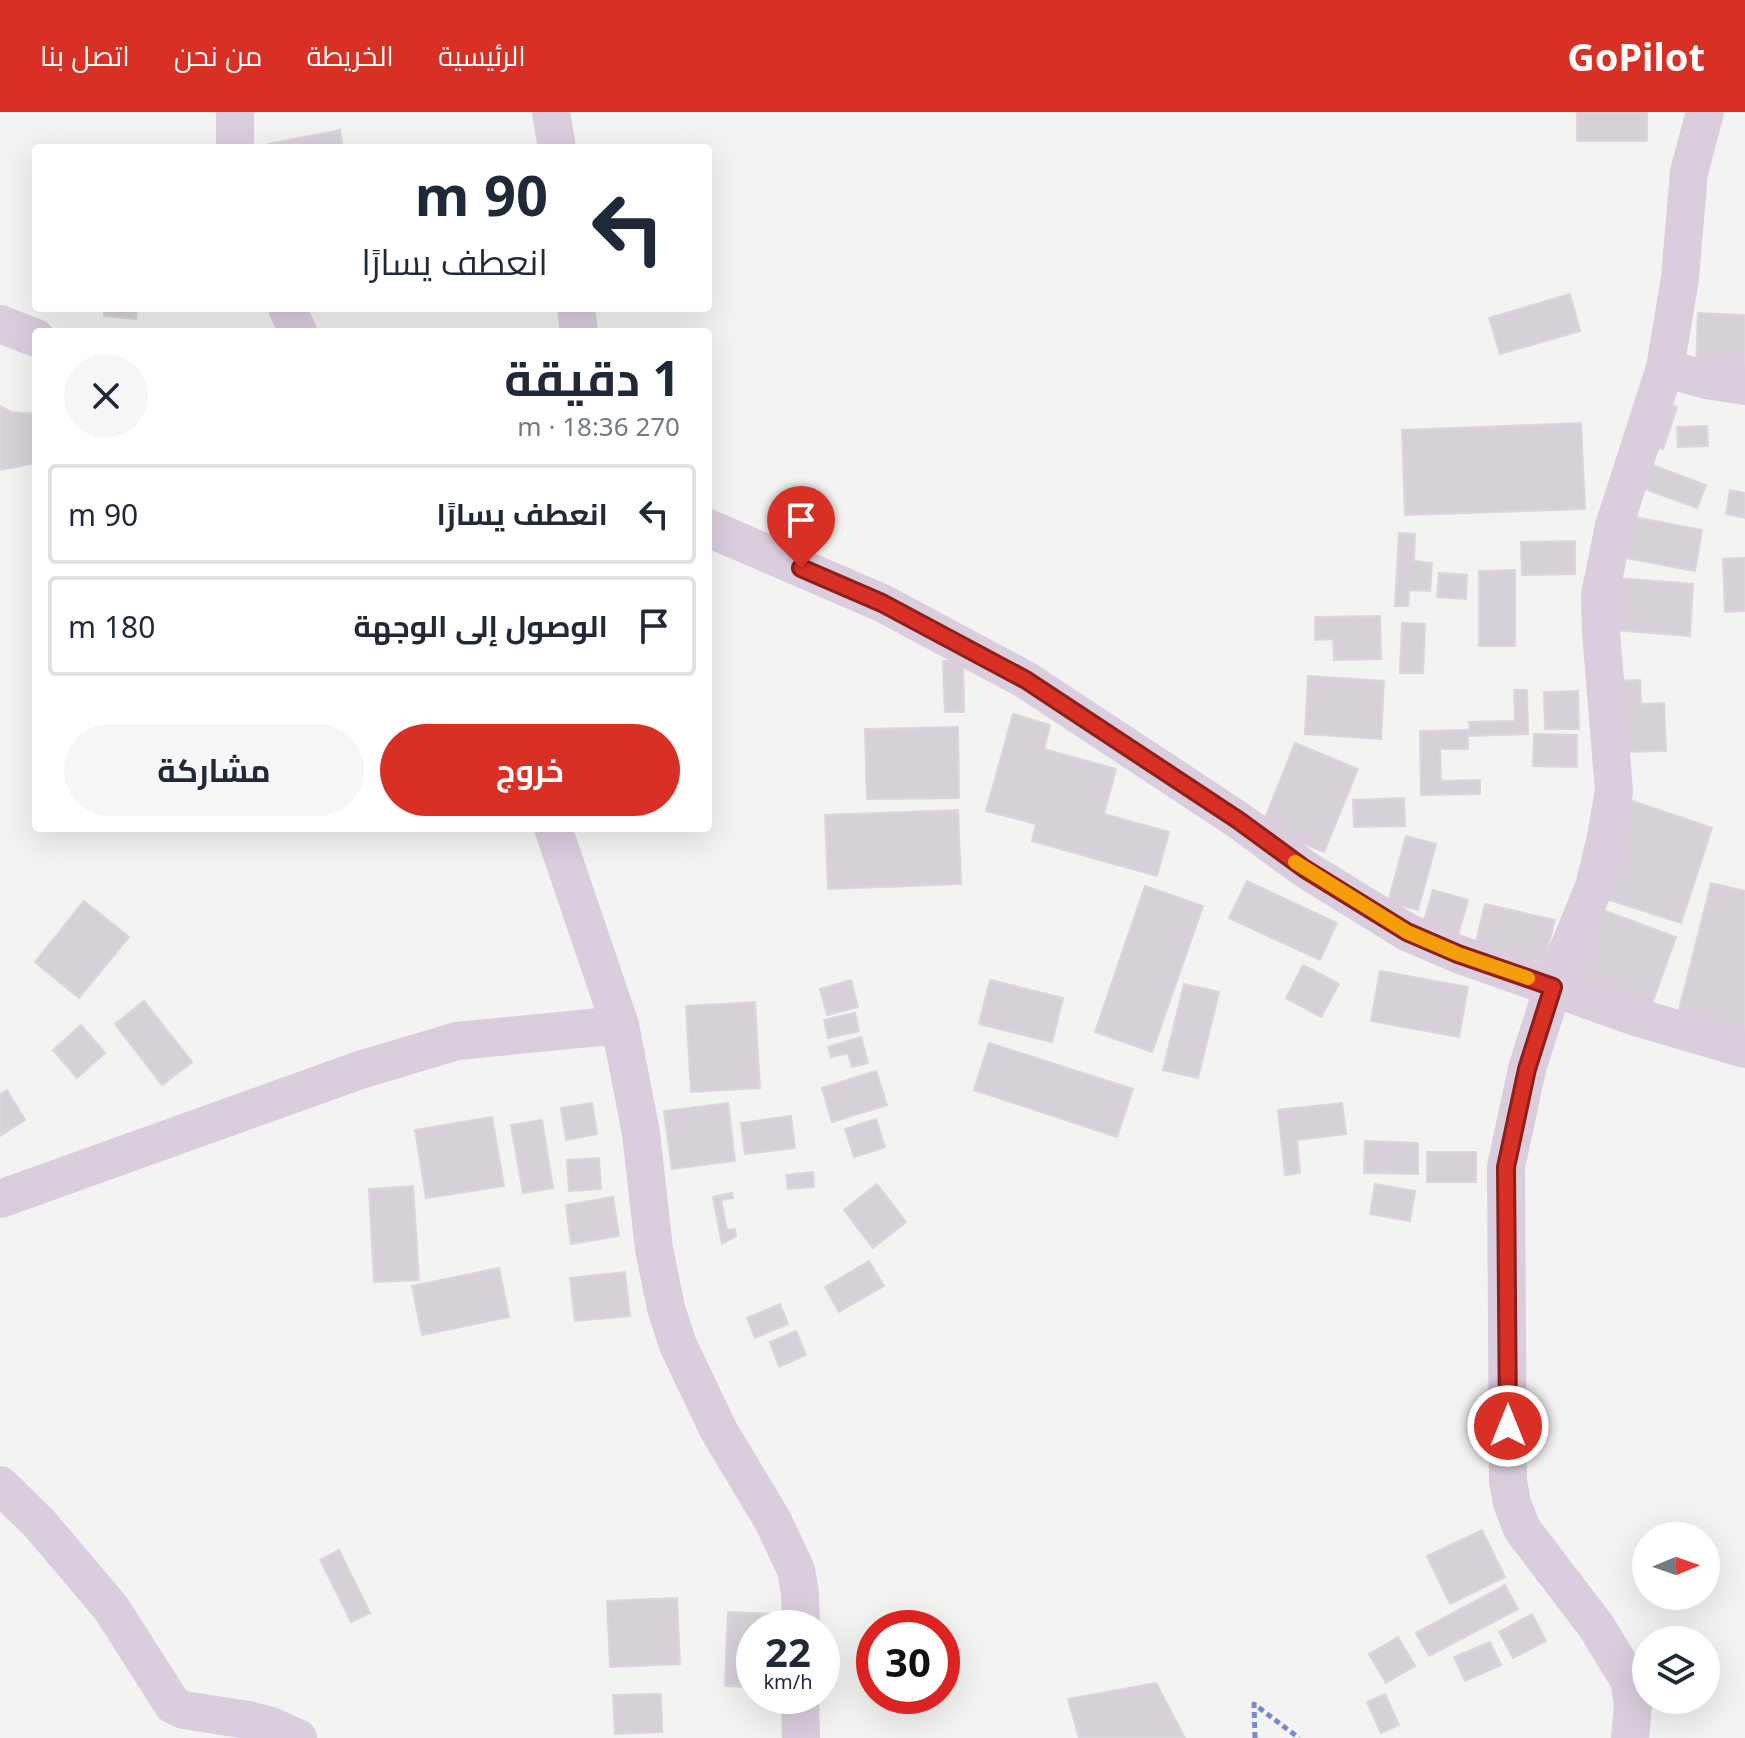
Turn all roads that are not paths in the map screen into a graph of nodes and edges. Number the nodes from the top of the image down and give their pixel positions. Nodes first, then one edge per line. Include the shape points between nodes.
1 (235, 112) edge
2 (551, 112) edge
3 (1705, 112) edge
4 (235, 144) edge
5 (556, 144) edge
6 (0, 324) edge
7 (32, 336) edge
8 (1665, 368) junction
9 (1745, 386) edge
10 (712, 530) edge
11 (554, 832) edge
12 (1553, 987) junction
13 (620, 1025) junction
14 (1745, 1049) edge
15 (0, 1199) edge
16 (0, 1485) edge
17 (800, 1610) edge
18 (800, 1714) edge
19 (298, 1738) edge
20 (801, 1738) edge
21 (1630, 1738) edge

1 - 4 street
2 - 5 street
3 - 8 street via 1689,172
6 - 7 street
8 - 9 street
8 - 12 street via 1614,526 1600,595 1614,791 1605,842 1594,887
10 - 12 street via 882,603 1026,680 1407,932
11 - 13 street
12 - 14 street
12 - 21 street via 1527,1069 1506,1167 1508,1481 1522,1529 1596,1626 1629,1680
13 - 15 street via 457,1041 360,1070
13 - 17 street via 666,1308 719,1431 796,1570
16 - 19 street via 111,1608 173,1705 271,1726
18 - 20 street

